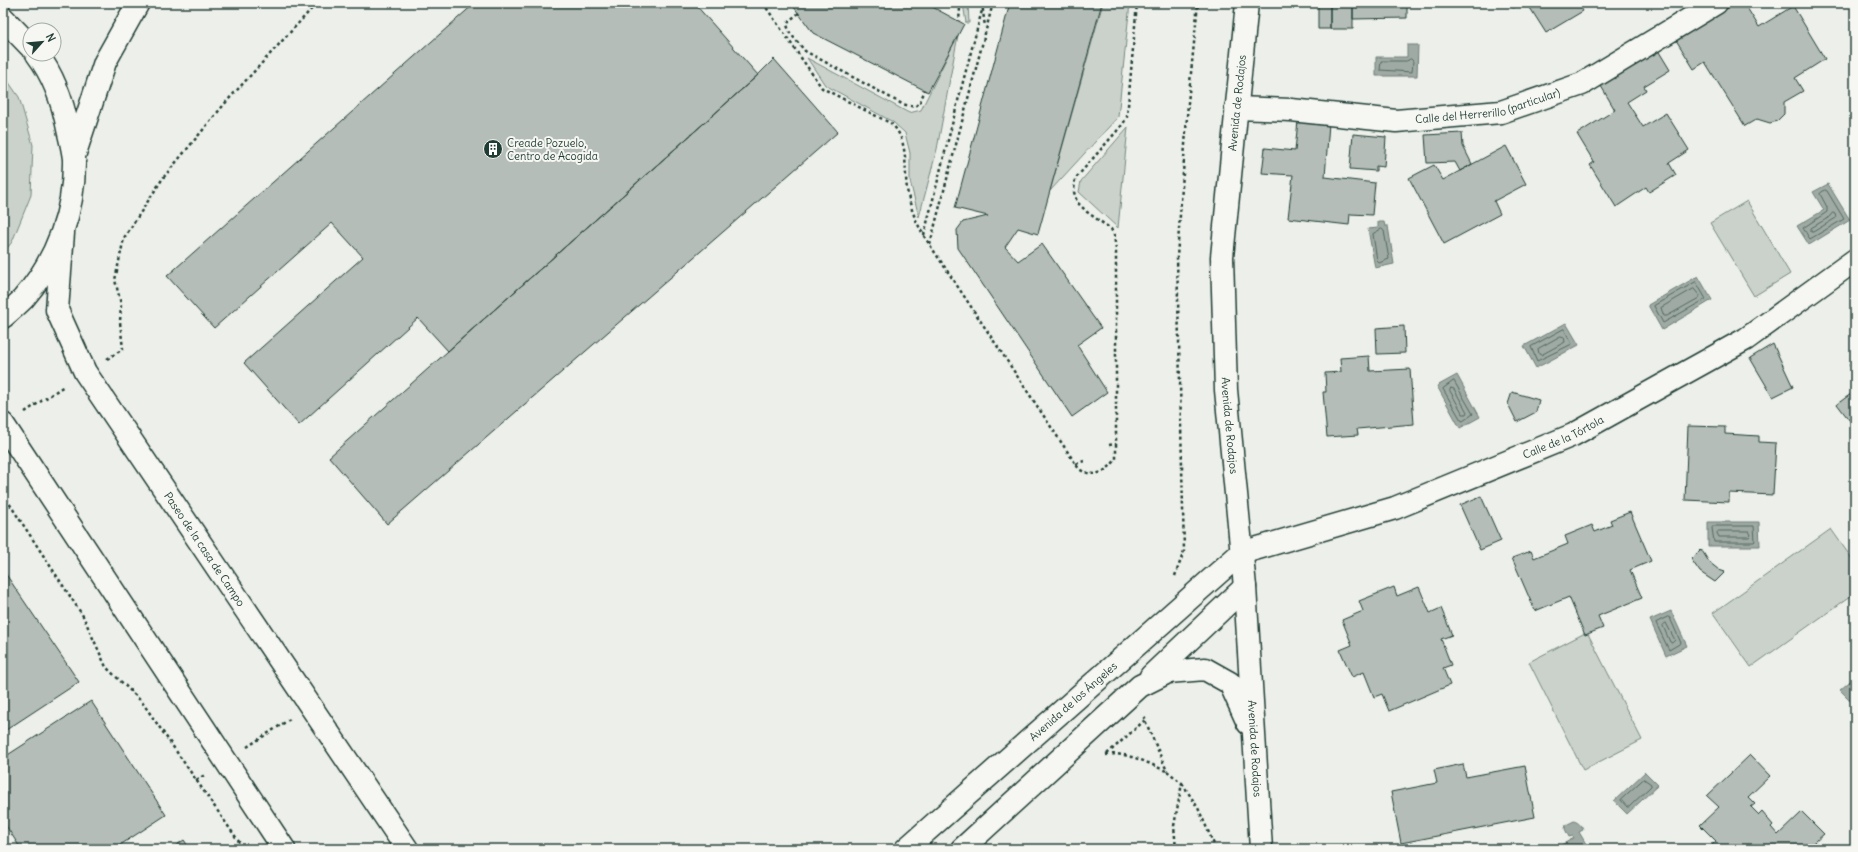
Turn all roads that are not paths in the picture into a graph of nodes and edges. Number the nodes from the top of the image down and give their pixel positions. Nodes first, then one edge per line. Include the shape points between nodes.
1 (138, 3) edge
2 (1247, 3) edge
3 (1716, 3) edge
4 (3, 18) edge
5 (22, 38) edge
6 (42, 62) edge
7 (1236, 108) junction
8 (74, 157) junction
9 (64, 230) junction
10 (1855, 260) edge
11 (3, 317) edge
12 (4, 425) edge
13 (1241, 553) junction
14 (1245, 587) junction
15 (1140, 686) junction
16 (1254, 736) junction
17 (284, 849) edge
18 (407, 849) edge
19 (906, 849) edge
20 (962, 849) edge
21 (1261, 849) edge

1 - 8 main road via 106,62
2 - 7 main road, Avenida de Rodajos
3 - 7 main road, Calle del Herrerillo (particular) via 1582,84 1501,112 1396,121 1291,110
4 - 5 main road
6 - 8 main road via 64,105
7 - 13 main road, Avenida de Rodajos via 1222,257 1226,390
8 - 9 main road via 72,191
9 - 11 main road via 48,265 23,299
9 - 18 main road, Paseo de la casa de Campo via 57,310 85,372
10 - 13 main road, Calle de la Tórtola via 1746,339 1573,435 1395,508
12 - 17 main road
13 - 14 main road, Avenida de Rodajos
13 - 19 main road, Avenida de los Ángeles
14 - 15 main road
14 - 16 main road, Avenida de Rodajos
15 - 16 main road via 1168,672 1204,669 1230,683
15 - 20 main road
16 - 21 main road, Avenida de Rodajos

